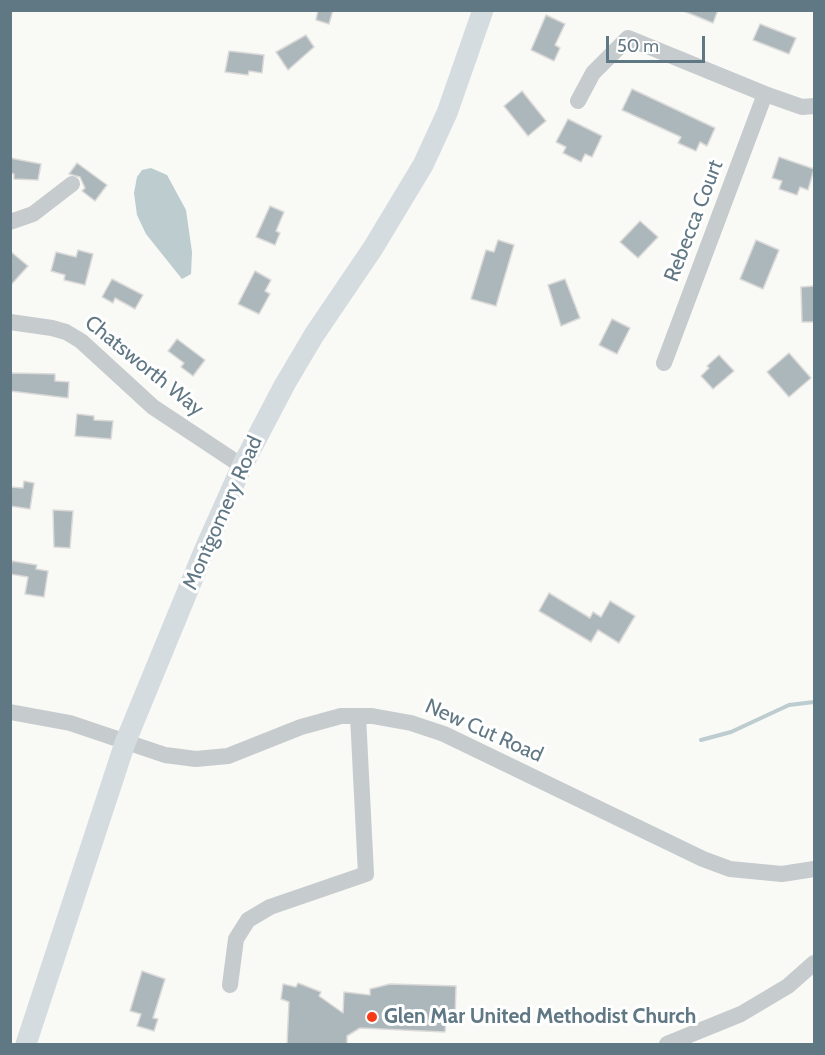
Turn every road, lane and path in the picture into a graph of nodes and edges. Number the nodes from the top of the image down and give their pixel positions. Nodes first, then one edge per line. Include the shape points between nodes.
1 (483, 10) edge
2 (765, 94) junction
3 (578, 101) dead end
4 (814, 106) edge
5 (72, 184) dead end
6 (10, 222) edge
7 (10, 322) edge
8 (664, 363) dead end
9 (242, 466) junction
10 (10, 712) edge
11 (358, 716) junction
12 (125, 743) junction
13 (814, 869) edge
14 (814, 963) edge
15 (230, 985) dead end
16 (26, 1044) edge
17 (667, 1044) edge

1 - 9 main road, Montgomery Road via 447,113 423,165 314,336
2 - 3 street via 628,38 593,73
2 - 4 street via 802,107
2 - 8 street, Rebecca Court
5 - 6 street via 33,214
7 - 9 street, Chatsworth Way via 66,332 81,341 153,407
9 - 12 main road, Montgomery Road
10 - 12 street, New Cut Road via 70,723
11 - 12 street, New Cut Road via 341,716 302,727 228,756 196,759
11 - 13 street, New Cut Road via 411,723 444,734 703,859 730,868 782,874
11 - 15 street via 366,874 270,907 248,920 237,939
12 - 16 main road, Montgomery Road
14 - 17 street via 788,986 741,1014

